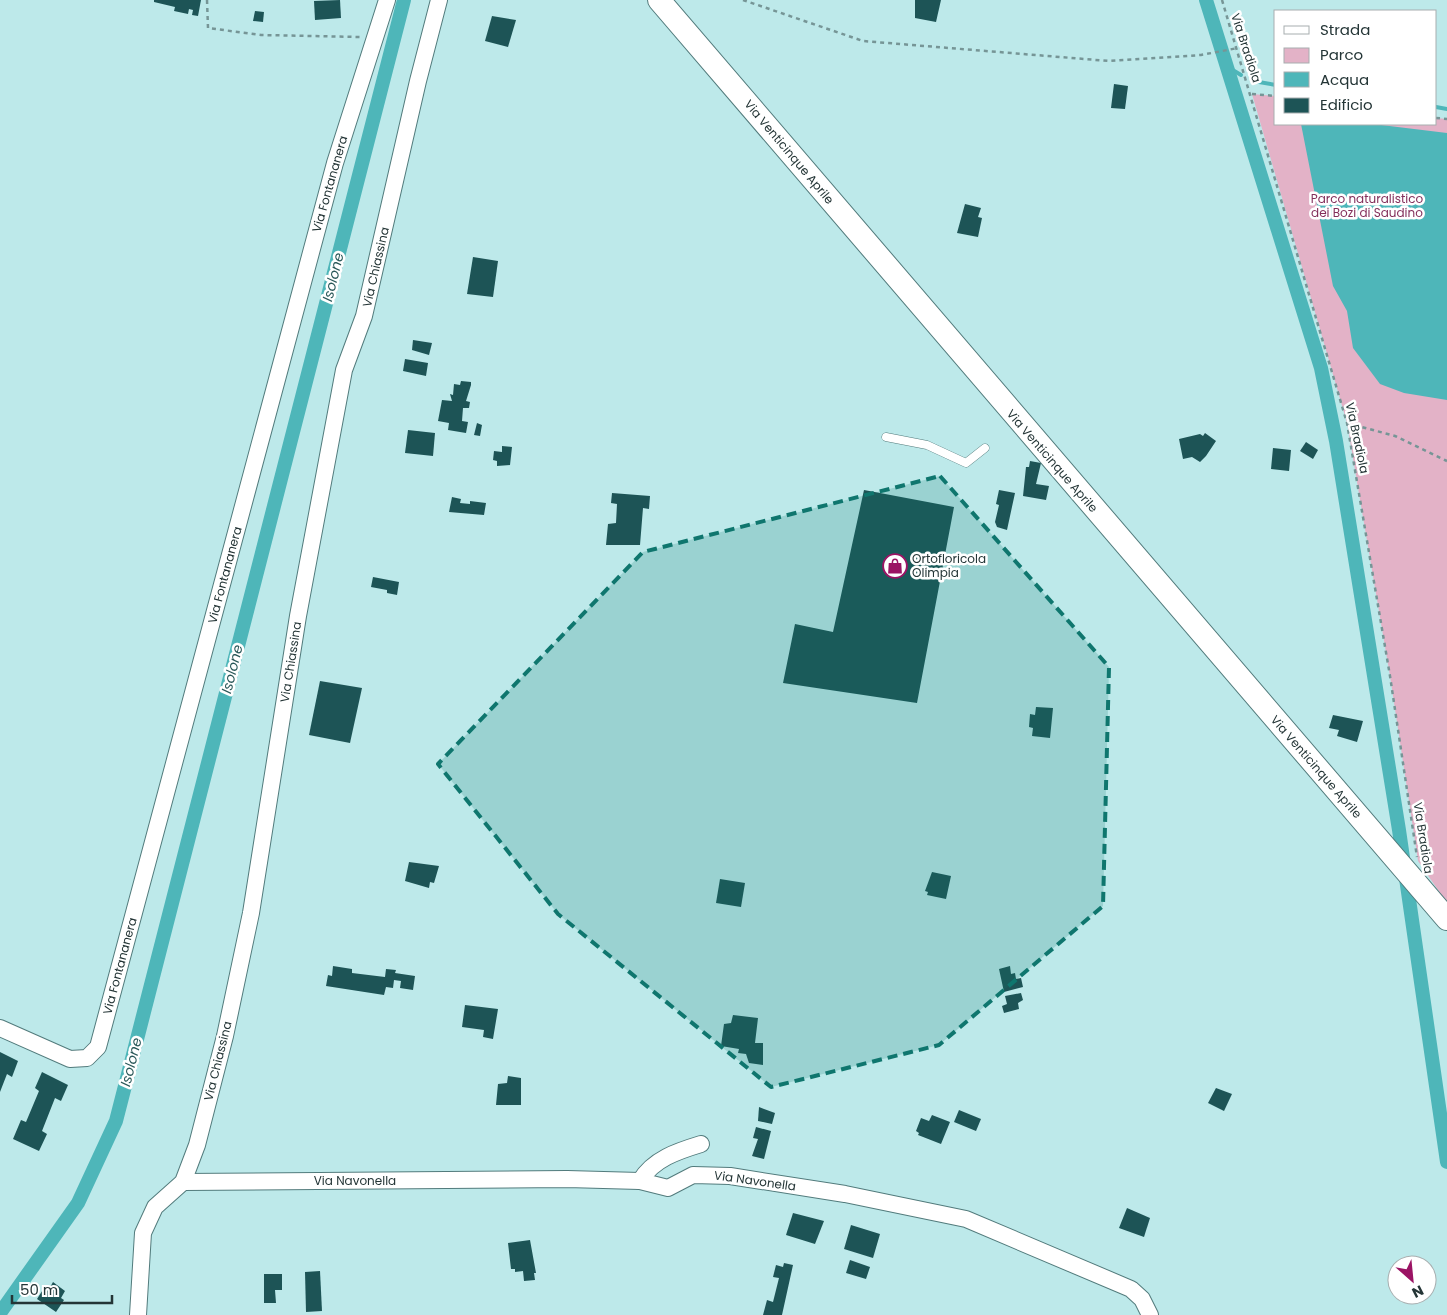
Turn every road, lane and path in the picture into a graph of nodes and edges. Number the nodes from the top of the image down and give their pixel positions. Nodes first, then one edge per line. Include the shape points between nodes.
1 (207, 0) edge
2 (387, 0) edge
3 (440, 0) edge
4 (659, 0) edge
5 (743, 0) edge
6 (1222, 0) edge
7 (374, 38) junction
8 (1237, 48) junction
9 (1252, 94) junction
10 (1274, 96) edge
11 (1347, 423) junction
12 (886, 437) dead end
13 (986, 448) dead end
14 (1447, 461) edge
15 (1416, 871) junction
16 (1447, 920) edge
17 (0, 1028) edge
18 (701, 1144) dead end
19 (183, 1182) junction
20 (645, 1182) junction
21 (138, 1315) edge
22 (1150, 1315) edge

1 - 7 path via 208,28 260,36
2 - 7 street, Via Fontananera
3 - 19 street, Via Chiassina via 364,316 344,370 298,616 251,913 197,1145
4 - 15 main road, Via Venticinque Aprile via 1388,851
5 - 8 path via 863,41 1109,61 1201,55
6 - 8 path, Via Bradiola
7 - 17 street, Via Fontananera via 335,163 98,1047 87,1058 70,1059
8 - 9 path, Via Bradiola
9 - 10 path
9 - 11 path, Via Bradiola
11 - 14 path via 1395,436
11 - 15 path, Via Bradiola via 1390,676
12 - 13 lane via 927,445 966,463
15 - 16 main road, Via Venticinque Aprile
18 - 20 street via 656,1163 647,1170
19 - 20 street, Via Navonella via 567,1179
19 - 21 street, Via Chiassina via 155,1207 143,1233
20 - 22 street, Via Navonella via 668,1188 693,1175 730,1176 845,1194 966,1219 1131,1289 1142,1298

